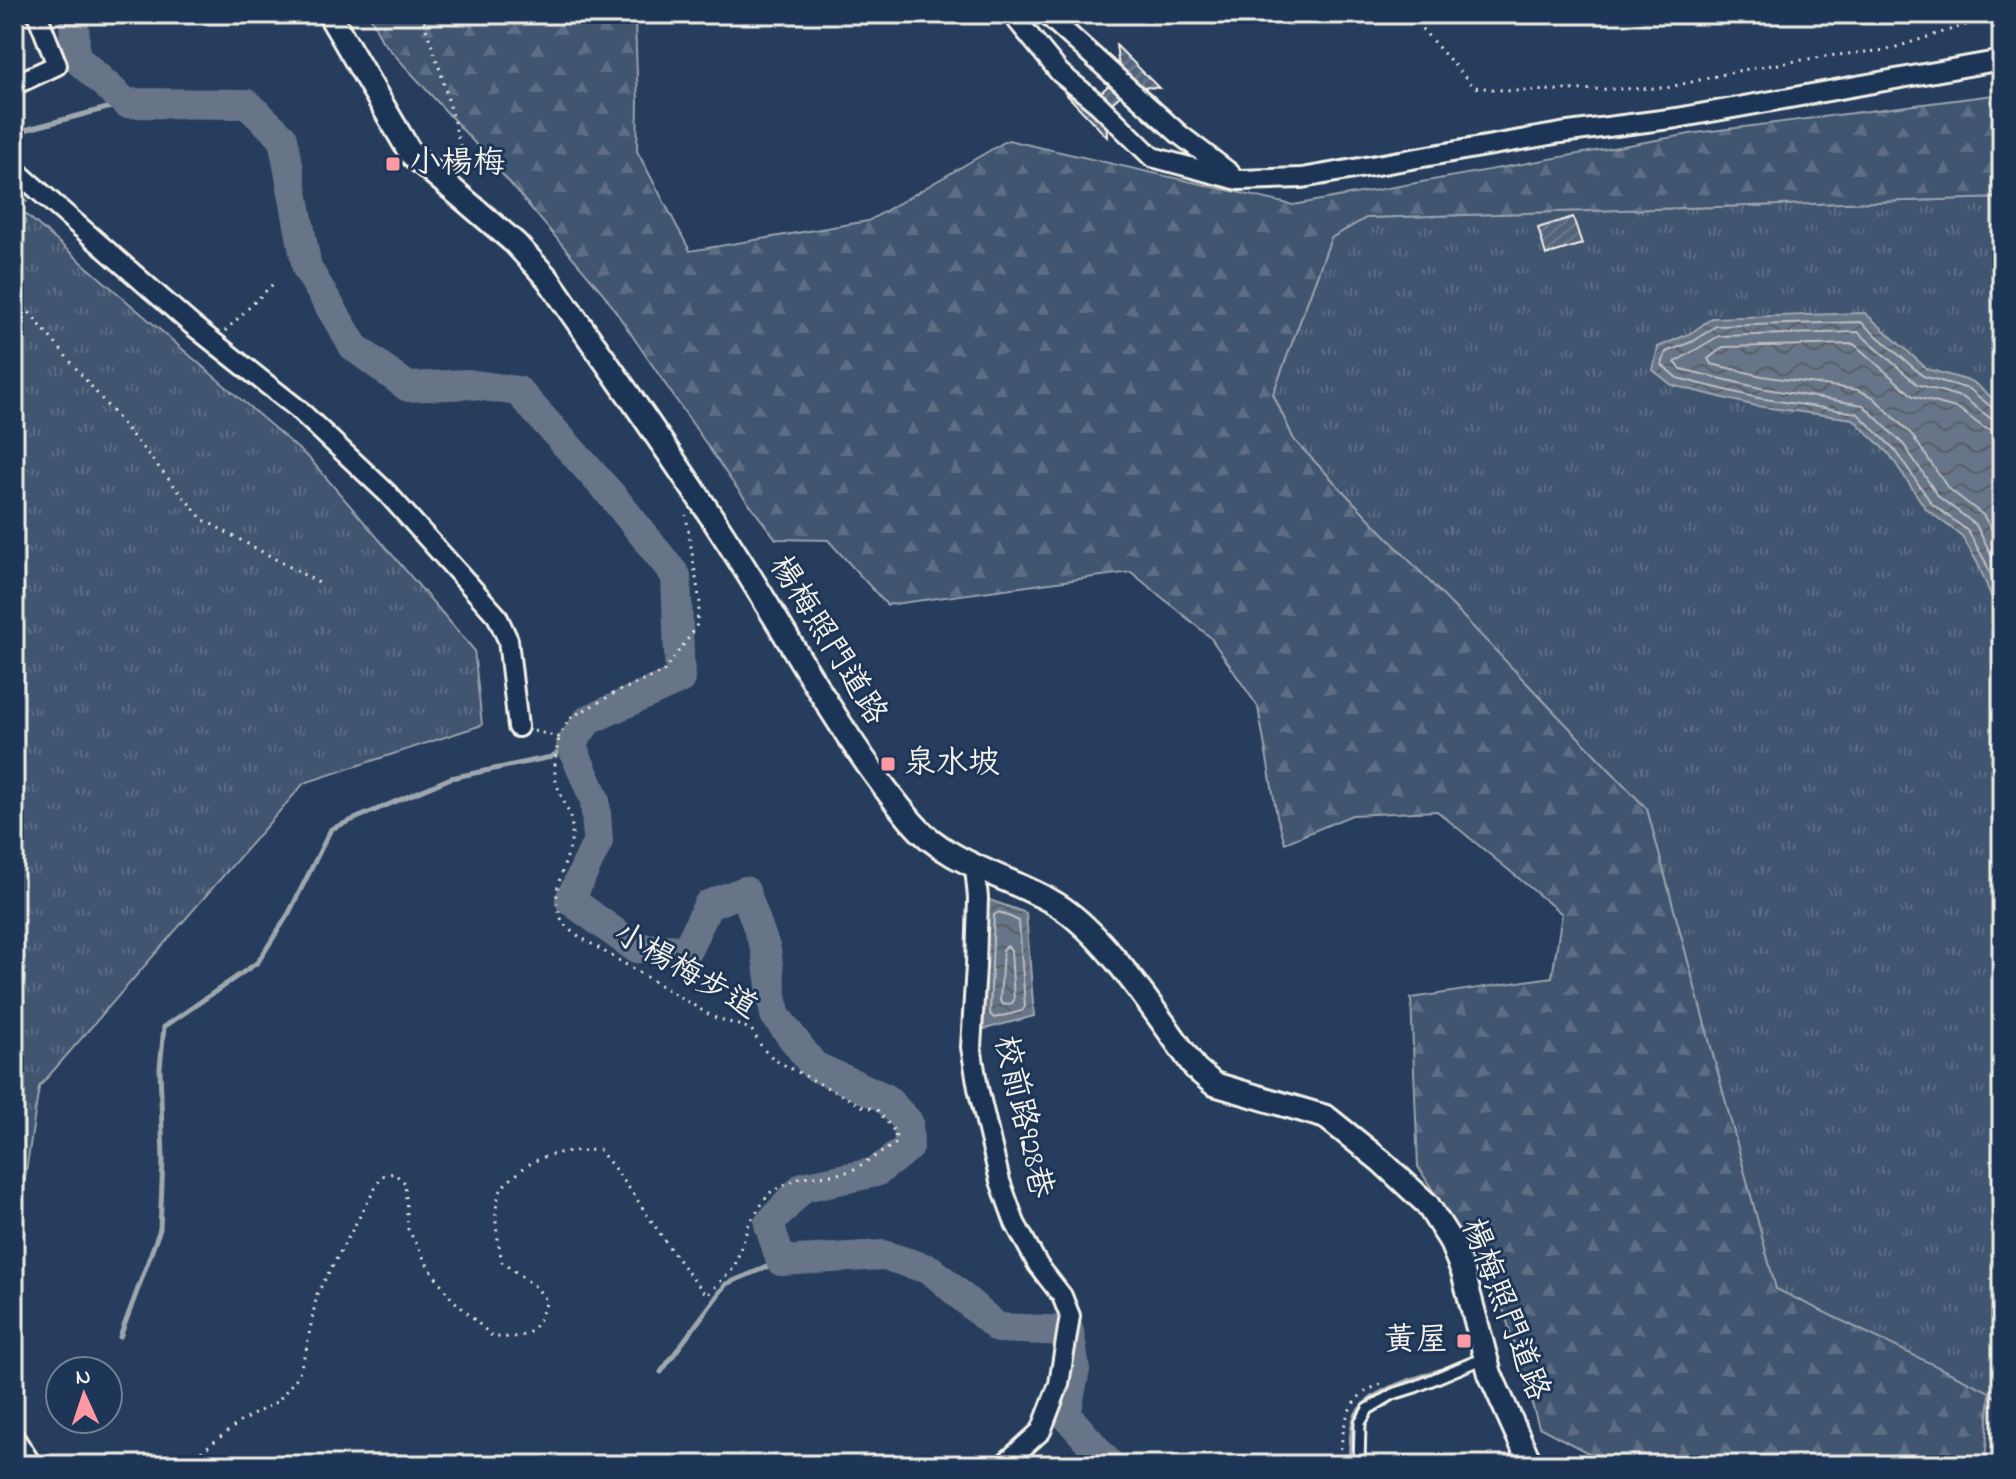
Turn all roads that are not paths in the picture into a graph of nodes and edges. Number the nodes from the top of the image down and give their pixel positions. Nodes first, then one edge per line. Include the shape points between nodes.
1 (37, 14) edge
2 (329, 14) edge
3 (1012, 14) edge
4 (1046, 14) edge
5 (2002, 60) edge
6 (14, 85) edge
7 (14, 169) edge
8 (1238, 180) junction
9 (518, 727) road end
10 (975, 867) junction
11 (1486, 1357) junction
12 (14, 1437) edge
13 (32, 1465) edge
14 (1003, 1465) edge
15 (1359, 1465) edge
16 (1531, 1465) edge

1 - 6 street via 57,65
2 - 10 street, 楊梅照門道路 via 411,154 515,243 548,279 734,552 859,754 912,823
3 - 8 street via 1060,73 1152,157
4 - 8 street
5 - 8 street via 1302,178
7 - 9 street via 298,409 388,494 497,616 508,640
10 - 11 street, 楊梅照門道路 via 1056,904 1086,927 1196,1069 1214,1084 1326,1117 1427,1204 1463,1272
10 - 14 street, 校前路928巷 via 971,1047 978,1088 1015,1223 1070,1316 1059,1384 1041,1431
11 - 15 lane via 1368,1409 1360,1423
11 - 16 street, 楊梅照門道路
12 - 13 street

